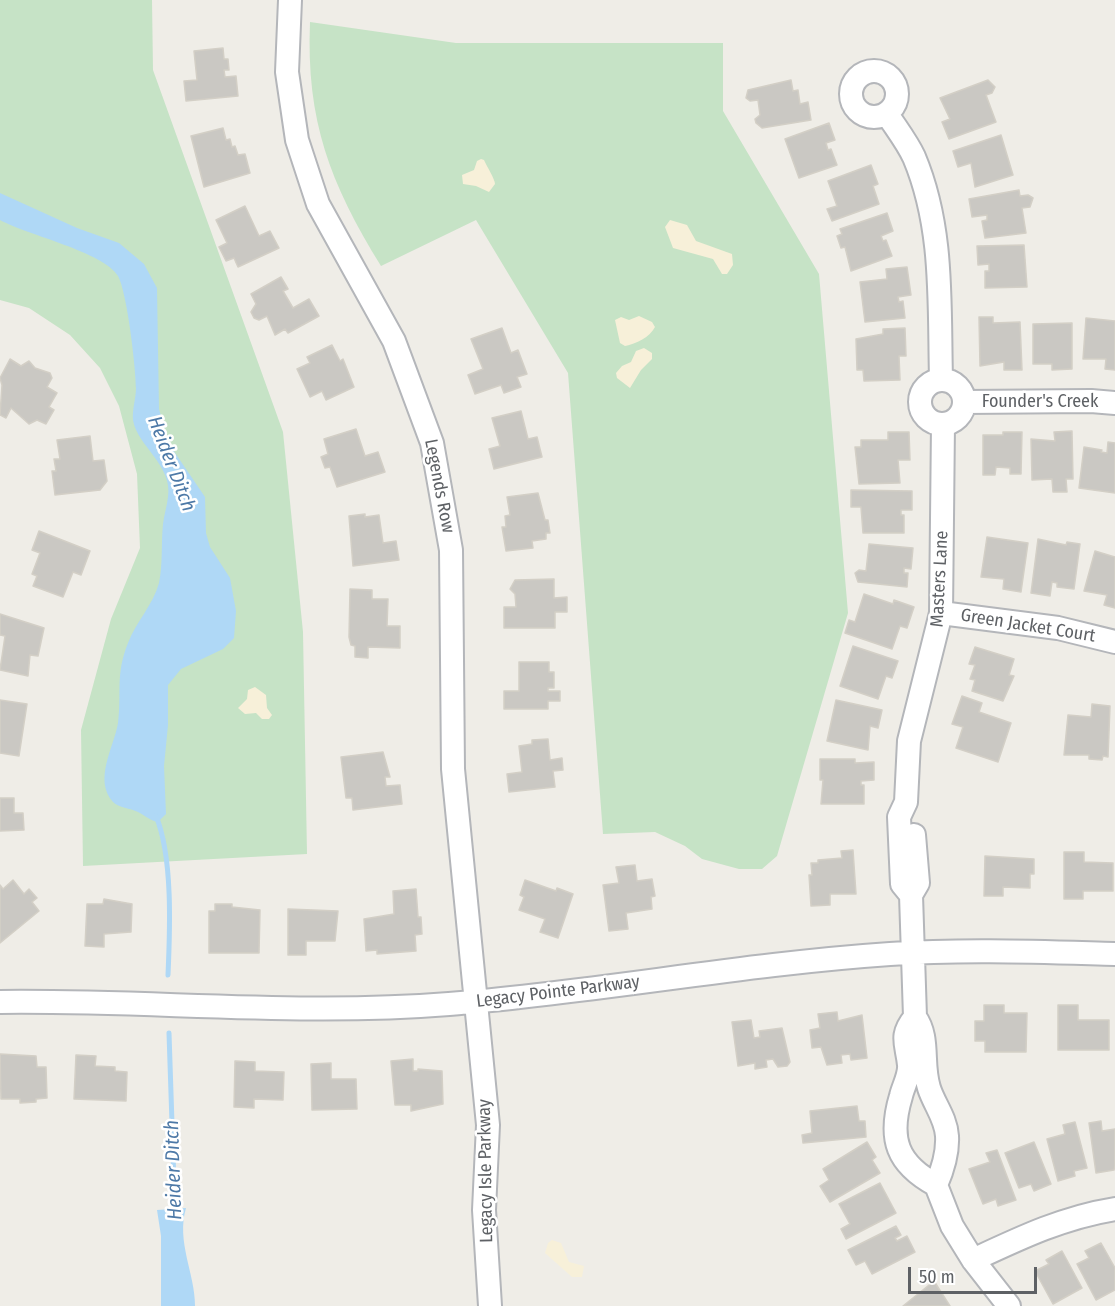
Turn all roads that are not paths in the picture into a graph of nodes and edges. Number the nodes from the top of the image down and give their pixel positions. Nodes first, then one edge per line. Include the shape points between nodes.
1 (290, 0) edge
2 (887, 114) dead end
3 (940, 380) junction
4 (964, 402) junction
5 (1115, 404) edge
6 (943, 424) junction
7 (941, 613) junction
8 (1115, 642) edge
9 (913, 953) junction
10 (1115, 954) edge
11 (474, 1001) junction
12 (0, 1002) edge
13 (916, 1065) junction
14 (936, 1185) junction
15 (1115, 1209) edge
16 (973, 1260) junction
17 (490, 1306) edge
18 (1009, 1306) edge

1 - 11 street, Legends Row via 287,72 297,140 318,204 394,341 432,443 451,550 453,768
2 - 3 street via 913,155 935,231
3 - 4 street via 960,388
3 - 6 street via 927,385 920,406 928,419
4 - 5 street, Founder's Creek via 1091,400
4 - 6 street via 955,419
6 - 7 street, Masters Lane
7 - 8 street, Green Jacket Court via 1058,628
7 - 9 street, Masters Lane via 909,741 906,802 899,817 908,851 902,884 911,895
9 - 10 street, Legacy Pointe Parkway
9 - 11 street, Legacy Pointe Parkway via 800,962
9 - 13 street, Masters Lane via 915,1017 906,1027 904,1048
11 - 12 street, Legacy Pointe Parkway via 315,1010
11 - 17 street, Legacy Isle Parkway via 488,1125 484,1210
13 - 14 street via 940,1111 947,1134 945,1164
13 - 14 street via 895,1119 897,1141 903,1159 916,1174
14 - 16 street via 952,1226
15 - 16 street via 1041,1228
16 - 18 street

